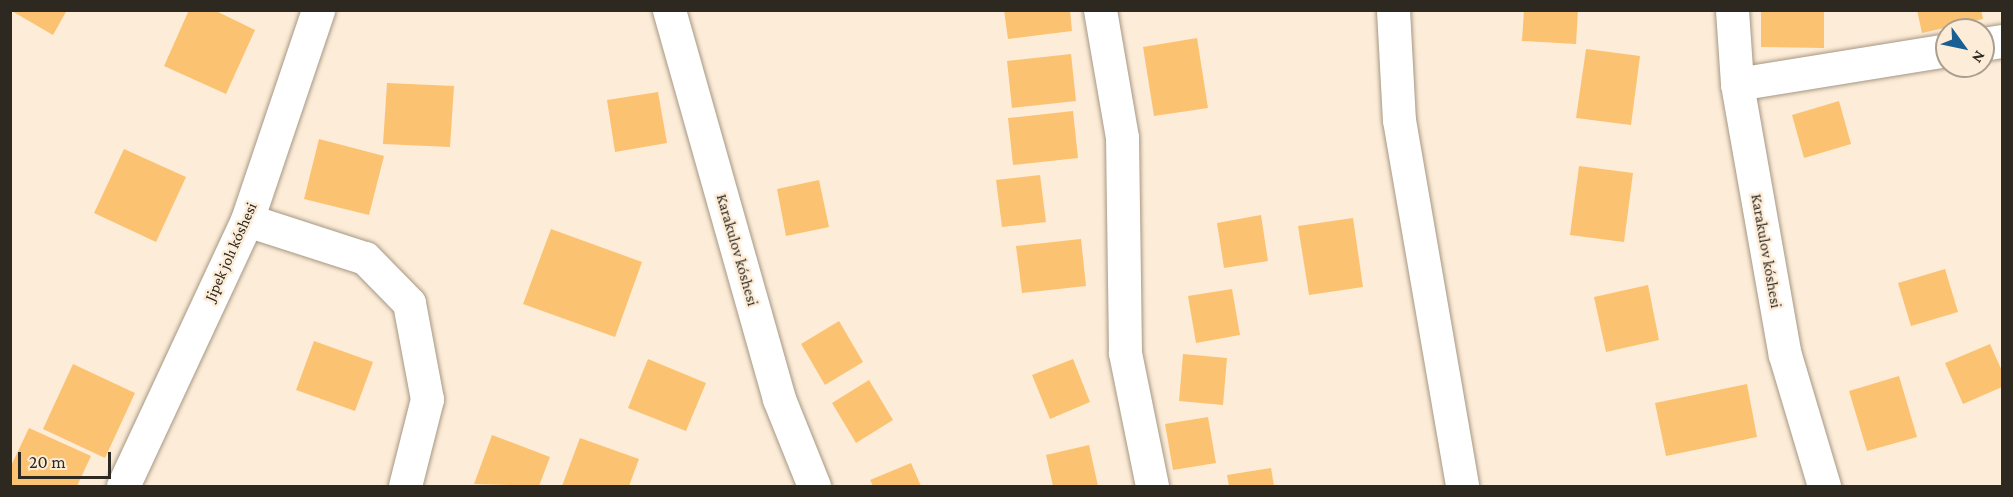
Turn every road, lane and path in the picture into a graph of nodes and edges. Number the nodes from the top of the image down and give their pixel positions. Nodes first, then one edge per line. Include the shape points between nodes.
1 (318, 10) edge
2 (669, 10) edge
3 (1100, 10) edge
4 (1393, 10) edge
5 (1732, 10) edge
6 (1935, 52) edge
7 (1737, 84) junction
8 (247, 220) junction
9 (123, 486) edge
10 (405, 486) edge
11 (814, 486) edge
12 (1152, 486) edge
13 (1462, 486) edge
14 (1824, 486) edge

1 - 8 street, Jipek jolı kóshesi
2 - 11 street, Karakulov kóshesi via 779,399
3 - 12 street via 1122,137 1125,353
4 - 13 street via 1399,120
5 - 7 street, Karakulov kóshesi
6 - 7 street
7 - 14 street, Karakulov kóshesi via 1785,355
8 - 9 street, Jipek jolı kóshesi
8 - 10 street via 365,258 409,303 428,399

